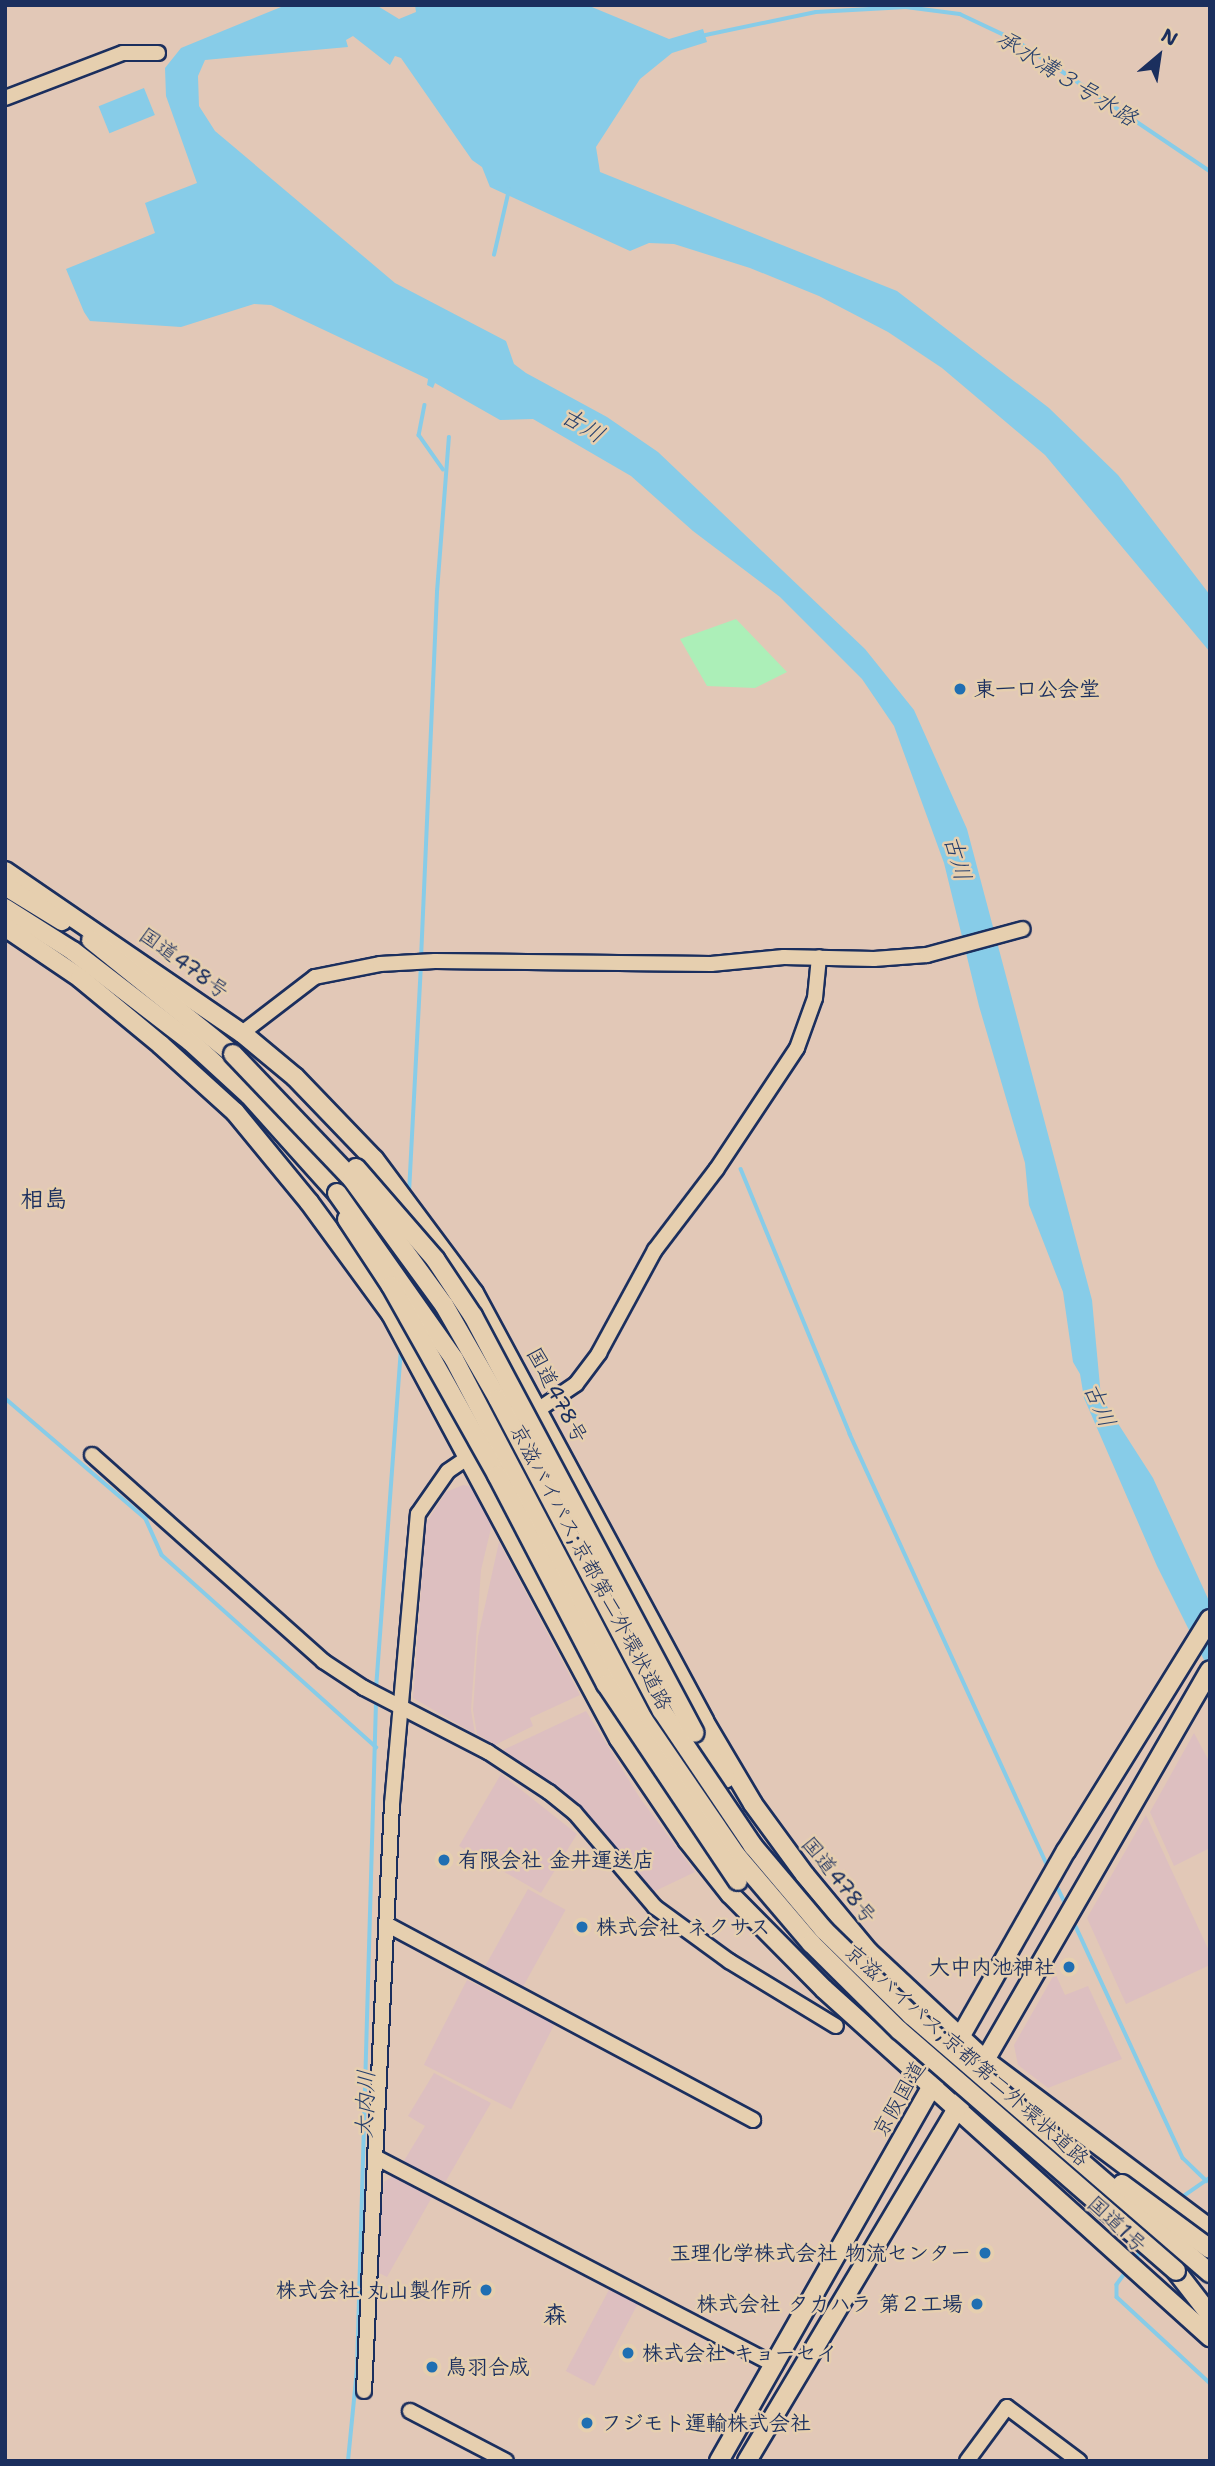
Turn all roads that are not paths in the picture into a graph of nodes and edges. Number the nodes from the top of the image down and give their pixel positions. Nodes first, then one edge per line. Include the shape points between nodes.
1 (158, 53) dead end
2 (5, 98) edge
3 (5, 871) edge
4 (5, 886) edge
5 (5, 908) edge
6 (5, 926) edge
7 (1020, 929) dead end
8 (819, 957) junction
9 (242, 1033) junction
10 (233, 1054) junction
11 (337, 1192) junction
12 (539, 1409) junction
13 (92, 1455) dead end
14 (471, 1456) junction
15 (1210, 1619) edge
16 (1210, 1670) edge
17 (404, 1709) junction
18 (778, 1840) junction
19 (388, 1925) junction
20 (786, 1951) junction
21 (836, 2026) dead end
22 (960, 2038) junction
23 (979, 2065) junction
24 (933, 2085) junction
25 (958, 2108) junction
26 (753, 2120) dead end
27 (377, 2158) junction
28 (1210, 2229) edge
29 (1210, 2249) edge
30 (1176, 2271) junction
31 (1210, 2273) edge
32 (1210, 2300) edge
33 (1210, 2315) edge
34 (1210, 2337) edge
35 (775, 2365) junction
36 (364, 2391) dead end
37 (410, 2411) dead end
38 (506, 2461) edge
39 (719, 2461) edge
40 (747, 2461) edge
41 (967, 2461) edge
42 (1079, 2461) edge

1 - 2 street via 123,52
3 - 9 highway, 国道478号
4 - 10 highway, 京滋バイパス;京都第二外環状道路 via 133,970
5 - 11 highway, 京滋バイパス;京都第二外環状道路 via 73,951 190,1041 258,1105
6 - 14 highway via 120,1009 235,1112 309,1202 391,1314
7 - 8 street via 934,952 874,959
8 - 9 street via 711,964 398,963 314,977
8 - 12 street via 815,998 797,1048 716,1170 655,1250 599,1353 576,1384
9 - 12 highway, 国道478号 via 335,1117 408,1201 474,1293
10 - 18 highway, bridge via 359,1170 453,1284 695,1733
10 - 23 highway, 京滋バイパス;京都第二外環状道路, bridge via 352,1179 444,1305 526,1452 619,1636 720,1802 824,1930
11 - 20 highway, bridge via 351,1229 391,1286 606,1684
11 - 30 highway, 京滋バイパス;京都第二外環状道路, bridge via 454,1359 643,1718 736,1855 811,1942 898,2030
12 - 14 street
12 - 18 highway, 国道478号 via 704,1721
13 - 17 street via 283,1628 363,1688
14 - 17 street via 437,1482 418,1514
14 - 20 highway via 618,1739 688,1841
15 - 22 highway, 京阪国道
16 - 23 highway
17 - 19 street via 392,1804
17 - 21 street via 488,1752 550,1792 576,1813 655,1907 729,1961
18 - 22 highway, 国道478号 via 869,1952
19 - 26 street
19 - 27 street
20 - 24 highway
22 - 23 highway
22 - 24 highway, 京阪国道
23 - 25 highway
23 - 28 highway
23 - 29 highway, bridge
23 - 31 highway, 京滋バイパス;京都第二外環状道路, bridge
24 - 25 highway, 国道1号
24 - 35 highway, 京阪国道
25 - 34 highway, 国道1号
25 - 40 highway
27 - 35 street
27 - 36 street
30 - 32 highway, 京滋バイパス;京都第二外環状道路
30 - 33 highway
35 - 39 highway, 京阪国道
37 - 38 street
41 - 42 street via 1007,2407

